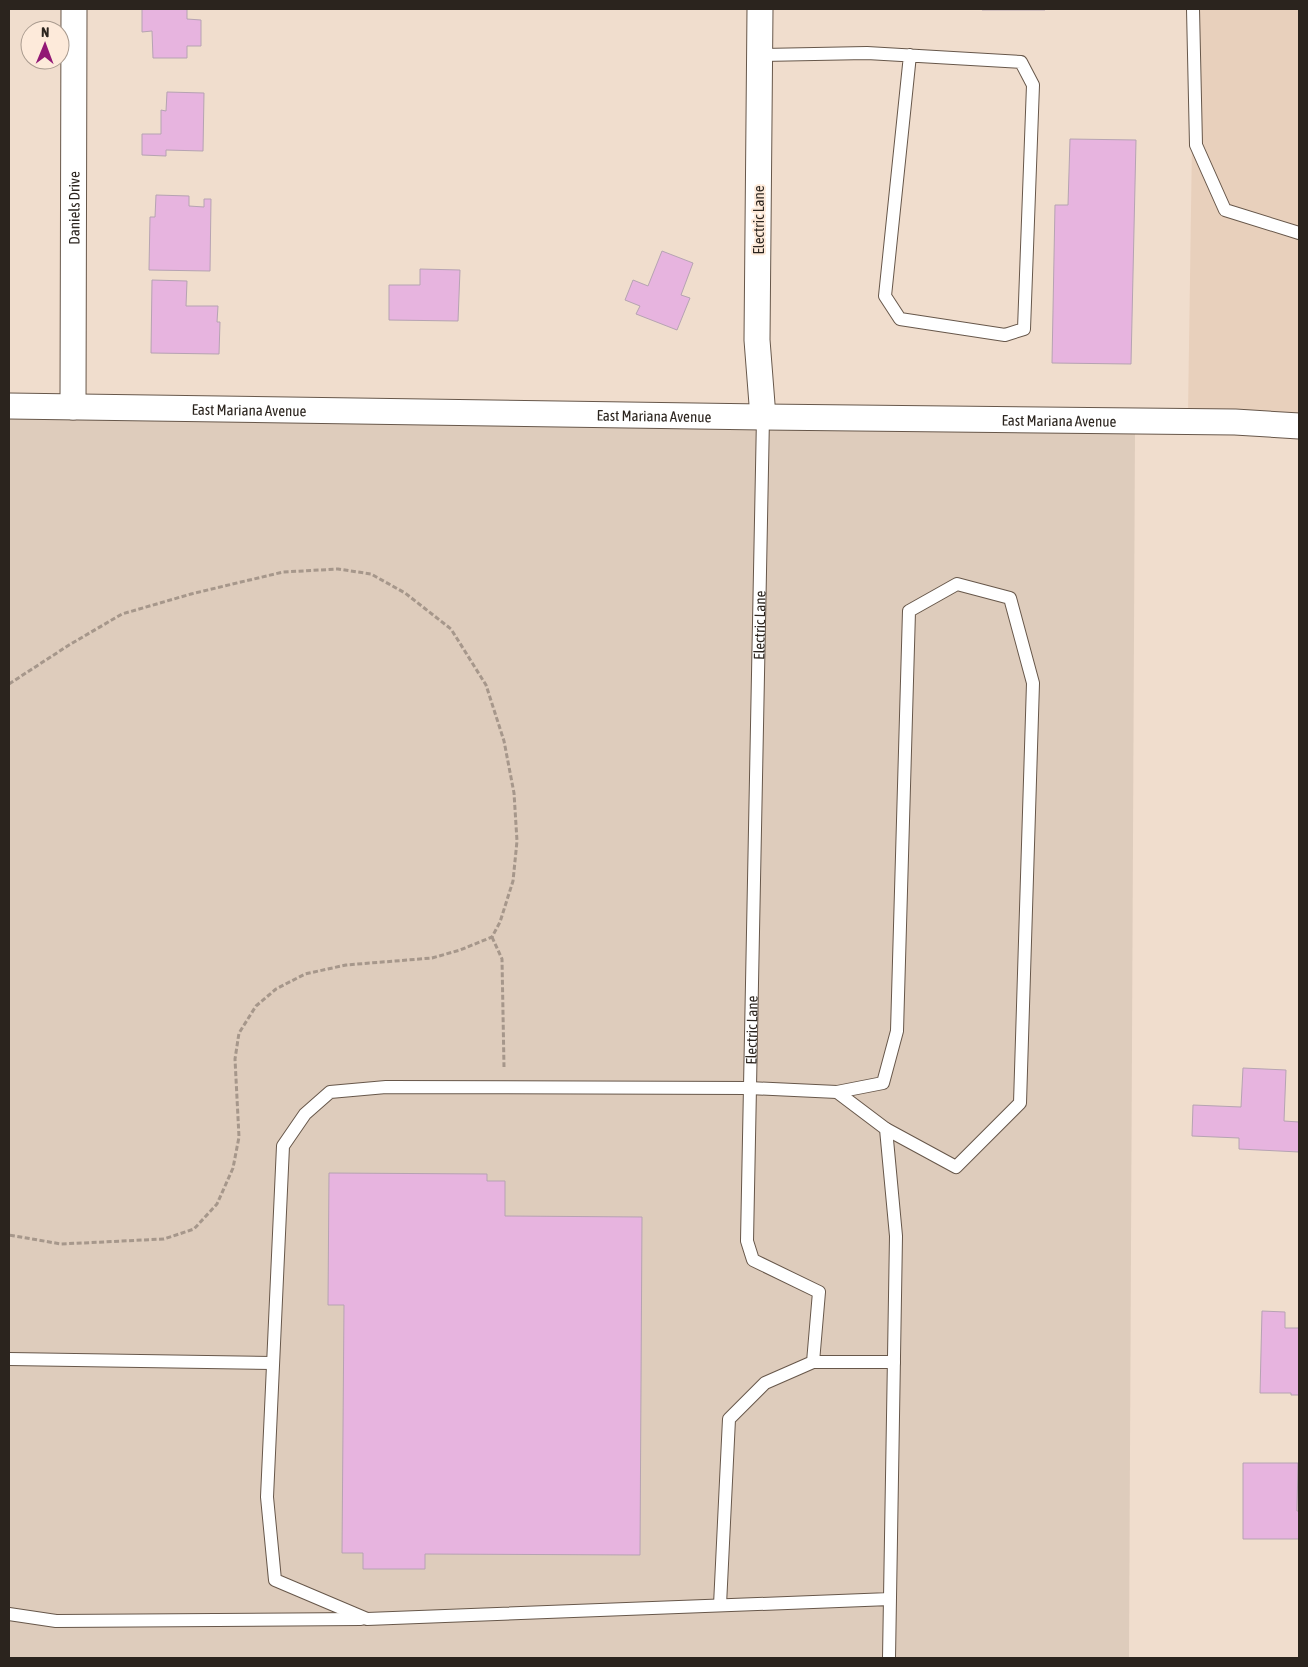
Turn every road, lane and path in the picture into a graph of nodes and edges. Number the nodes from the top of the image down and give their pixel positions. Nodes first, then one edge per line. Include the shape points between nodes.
1 (74, 9) edge
2 (760, 9) edge
3 (1193, 9) edge
4 (760, 55) junction
5 (910, 56) junction
6 (1299, 233) edge
7 (9, 406) edge
8 (73, 406) junction
9 (763, 417) junction
10 (1299, 426) edge
11 (9, 684) edge
12 (492, 937) junction
13 (504, 1087) junction
14 (749, 1088) junction
15 (837, 1092) junction
16 (886, 1129) junction
17 (9, 1235) edge
18 (9, 1358) edge
19 (813, 1362) junction
20 (894, 1362) junction
21 (273, 1363) junction
22 (890, 1599) junction
23 (720, 1605) junction
24 (9, 1614) edge
25 (367, 1619) junction
26 (889, 1658) edge

1 - 8 street, Daniels Drive
2 - 4 street, Electric Lane
3 - 6 lane via 1196,145 1225,210
4 - 5 lane via 866,53
4 - 9 street, Electric Lane via 757,340
5 - 5 lane via 1021,62 1033,85 1024,329 1004,335 900,319 885,296
7 - 8 street, East Mariana Avenue
8 - 9 street, East Mariana Avenue
9 - 10 street, East Mariana Avenue via 1235,422
9 - 14 lane, Electric Lane
11 - 12 path via 122,614 283,572 338,569 371,574 405,593 450,629 486,685 504,741 514,793 517,841 513,881
12 - 13 path via 502,959
12 - 17 path via 432,958 346,965 306,974 276,989 256,1006 239,1033 235,1059 239,1137 233,1168 218,1204 194,1228 164,1239 60,1244
13 - 14 lane
13 - 21 lane via 386,1087 330,1092 305,1114 283,1146
14 - 15 lane
14 - 19 lane, Electric Lane via 747,1241 753,1260 820,1292
15 - 16 lane
15 - 16 lane via 883,1083 897,1031 909,611 957,584 1010,598 1033,683 1020,1103 956,1167
16 - 20 lane via 896,1236
18 - 21 lane
19 - 20 lane
19 - 23 lane via 765,1383 729,1418
20 - 22 lane
21 - 25 lane via 267,1497 275,1580
22 - 23 lane
22 - 26 lane
23 - 25 lane
24 - 25 lane via 56,1622

